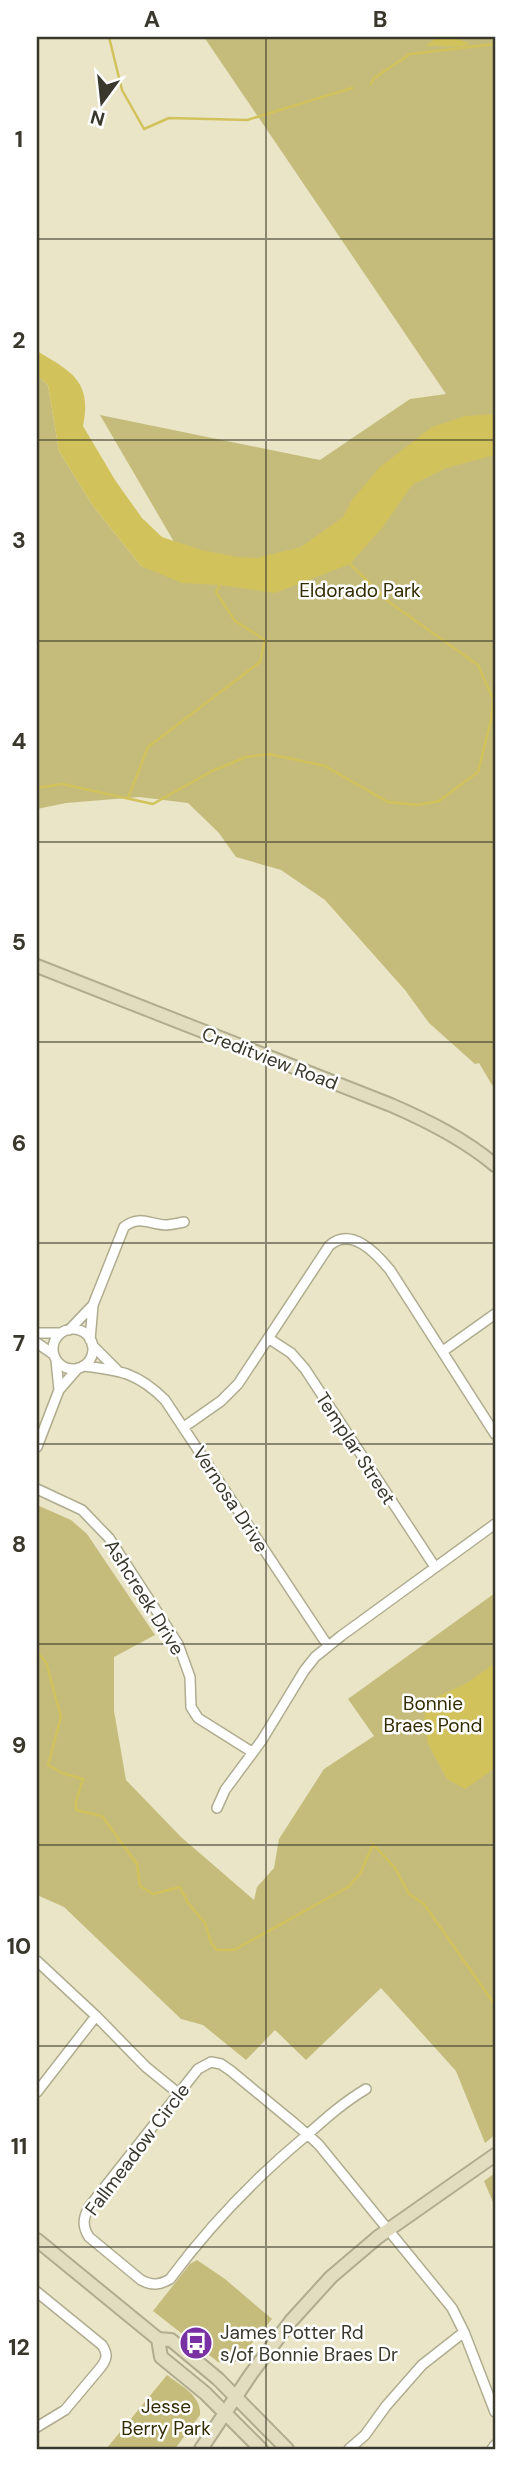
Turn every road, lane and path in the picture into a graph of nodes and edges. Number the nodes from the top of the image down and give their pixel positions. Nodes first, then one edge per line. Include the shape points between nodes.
1 (37, 966) edge
2 (495, 1165) edge
3 (184, 1222) dead end
4 (93, 1305) junction
5 (495, 1314) edge
6 (65, 1331) junction
7 (37, 1333) edge
8 (268, 1338) junction
9 (37, 1343) edge
10 (91, 1343) junction
11 (443, 1351) junction
12 (55, 1357) junction
13 (80, 1367) junction
14 (117, 1370) junction
15 (59, 1390) junction
16 (184, 1427) junction
17 (495, 1434) edge
18 (37, 1447) edge
19 (37, 1489) edge
20 (495, 1524) edge
21 (435, 1567) junction
22 (328, 1646) junction
23 (253, 1752) junction
24 (217, 1808) dead end
25 (37, 1961) edge
26 (96, 2016) junction
27 (366, 2089) dead end
28 (37, 2092) edge
29 (178, 2093) junction
30 (307, 2134) junction
31 (495, 2155) edge
32 (389, 2229) junction
33 (38, 2243) edge
34 (37, 2292) edge
35 (464, 2332) junction
36 (158, 2339) junction
37 (236, 2397) junction
38 (495, 2412) edge
39 (226, 2413) junction
40 (37, 2427) edge
41 (495, 2445) edge
42 (201, 2449) edge
43 (261, 2449) edge
44 (287, 2449) edge
45 (349, 2449) edge
46 (492, 2449) edge

1 - 2 street, Creditview Road via 432,1123
3 - 4 street via 128,1223
4 - 6 street
4 - 10 street
5 - 11 street
6 - 7 street
6 - 10 street via 82,1331
6 - 12 street via 54,1342
8 - 11 street via 329,1246 350,1239 381,1259
8 - 16 street via 233,1389
8 - 21 street, Templar Street via 291,1353 304,1369
9 - 12 street
10 - 13 street via 91,1357
10 - 14 street, Vernosa Drive
11 - 17 street
12 - 13 street via 65,1367
12 - 15 street
13 - 14 street, Vernosa Drive
13 - 15 street
14 - 16 street, Vernosa Drive via 155,1390
15 - 18 street
16 - 22 street, Vernosa Drive
19 - 23 street, Ashcreek Drive via 82,1510 110,1538 178,1644 190,1677 193,1712
20 - 21 street
21 - 22 street
22 - 23 street via 304,1671
23 - 24 street
25 - 26 street
26 - 28 street
26 - 29 street
27 - 30 street
29 - 30 street, Fallmeadow Circle via 205,2064 221,2064
29 - 30 street, Fallmeadow Circle via 83,2218 89,2237 148,2283 170,2279 227,2208
30 - 32 street, Fallmeadow Circle
31 - 32 street
32 - 35 street, Fallmeadow Circle via 452,2308
32 - 37 street via 314,2295
33 - 36 street
34 - 40 street via 107,2352 101,2367 65,2410
35 - 38 street, Fallmeadow Circle
35 - 45 street via 410,2378
36 - 37 street via 171,2340
36 - 39 street via 161,2357
37 - 39 street
37 - 44 street
39 - 42 street
39 - 43 street
41 - 46 street

